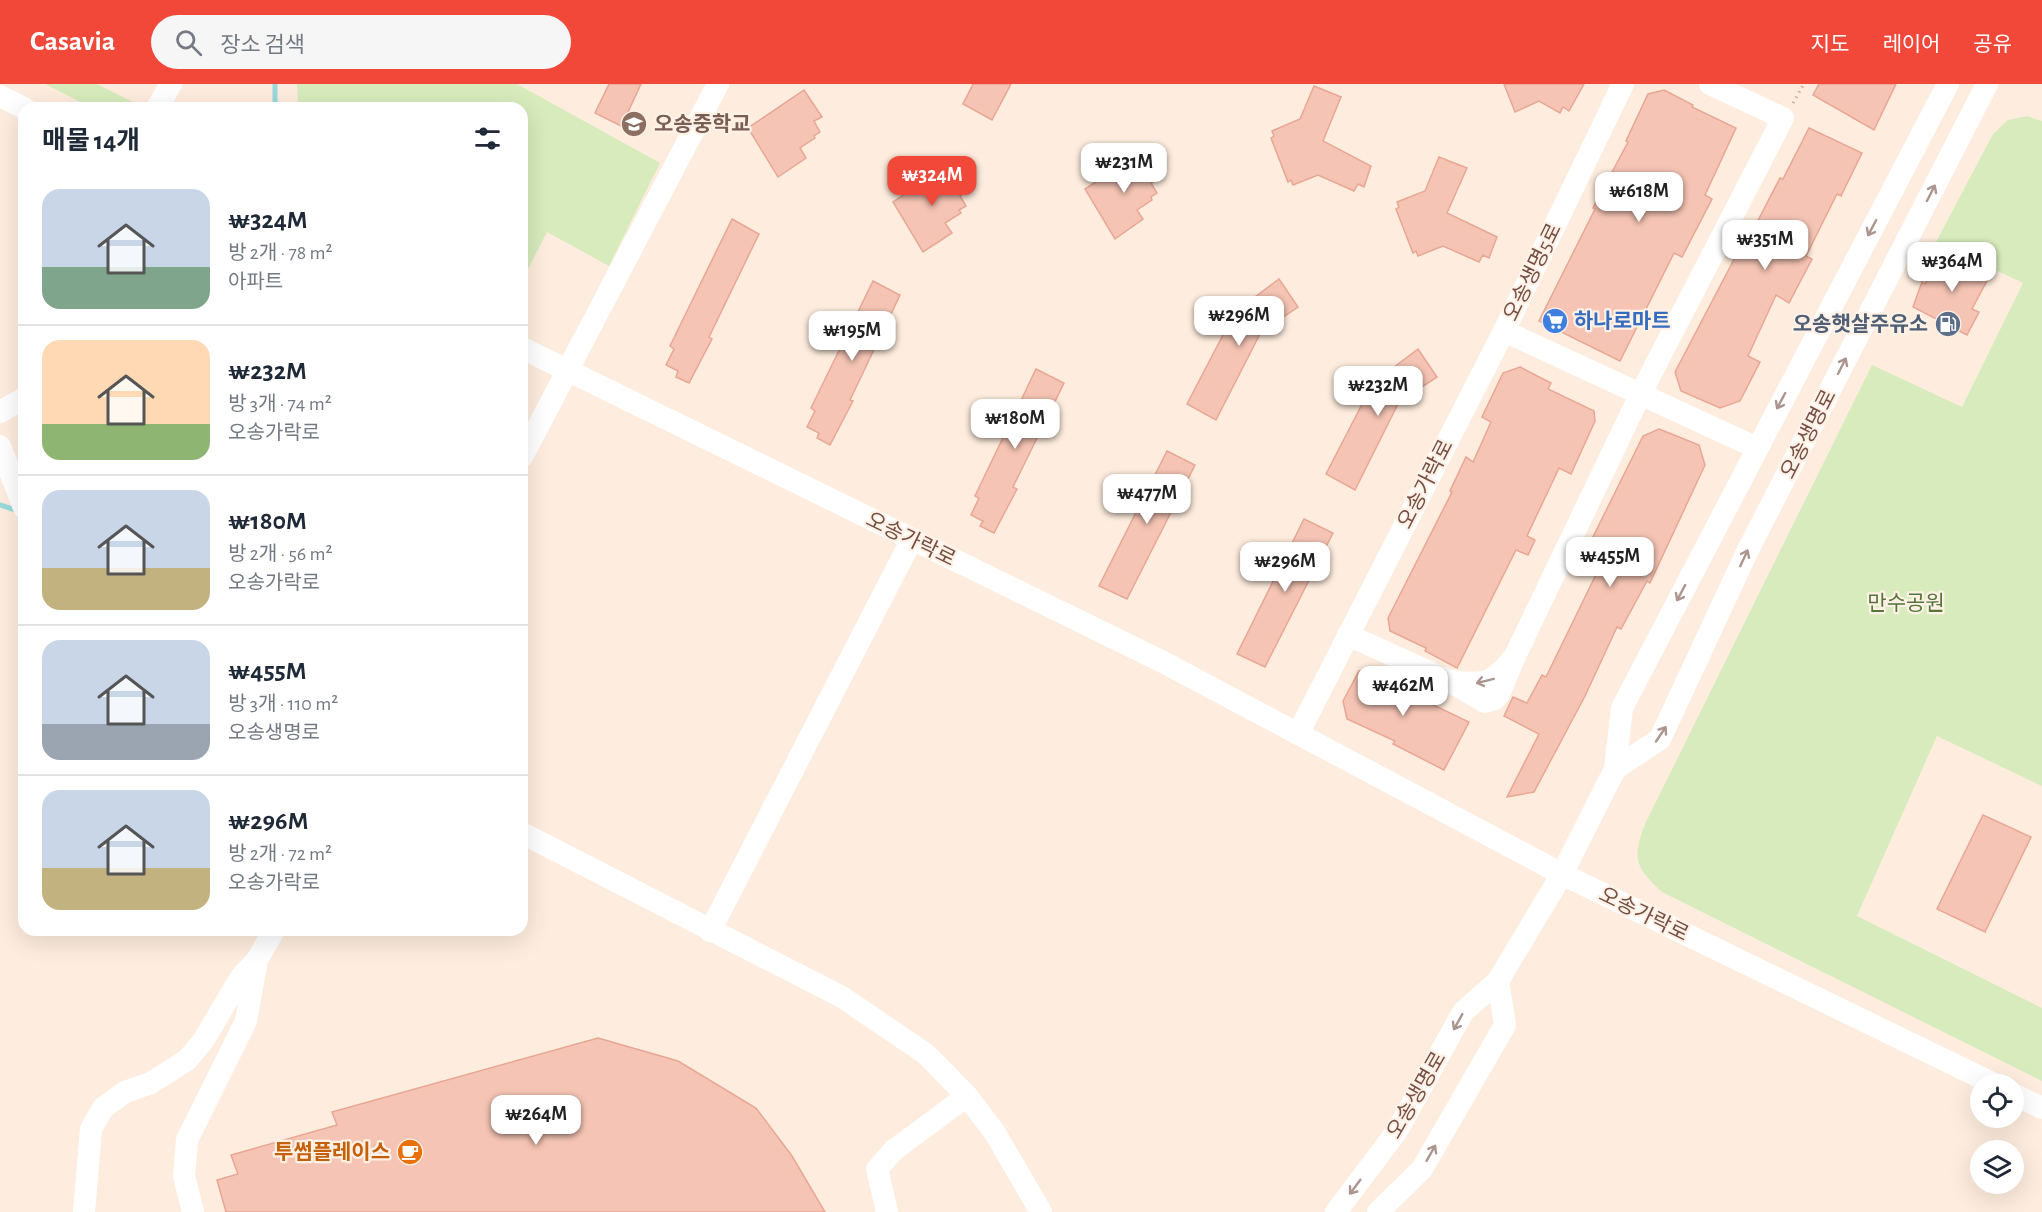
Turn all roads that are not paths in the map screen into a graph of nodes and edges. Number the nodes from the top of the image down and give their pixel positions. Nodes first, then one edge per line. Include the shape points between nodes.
1 (171, 84) edge
2 (718, 84) edge
3 (1623, 84) edge
4 (1710, 84) edge
5 (1948, 84) edge
6 (1987, 84) edge
7 (0, 96) edge
8 (160, 102) edge
9 (0, 105) edge
10 (18, 106) edge
11 (18, 108) edge
12 (1504, 331) junction
13 (528, 351) edge
14 (568, 369) junction
15 (1640, 395) junction
16 (18, 402) edge
17 (0, 412) edge
18 (0, 446) edge
19 (528, 446) edge
20 (1757, 448) junction
21 (18, 489) edge
22 (912, 539) junction
23 (1348, 635) junction
24 (1298, 734) junction
25 (1615, 770) junction
26 (528, 836) edge
27 (1562, 874) junction
28 (710, 931) junction
29 (271, 936) edge
30 (257, 960) junction
31 (1498, 981) junction
32 (1973, 1074) edge
33 (967, 1096) junction
34 (2024, 1099) edge
35 (2042, 1108) edge
36 (84, 1212) edge
37 (193, 1212) edge
38 (887, 1212) edge
39 (1041, 1212) edge
40 (1336, 1212) edge
41 (1378, 1212) edge

1 - 8 street
2 - 14 street
3 - 12 street, 오송생명5로
4 - 15 street via 1783,118
5 -> 20 street, 오송생명로
25 -> 6 street, 오송생명로 via 1660,739 1747,552
7 - 10 street
9 - 11 street
12 - 15 street, 오송생명로
12 - 23 street, 오송가락로
13 - 14 street, 오송가락로
14 - 19 street
14 - 22 street, 오송가락로
15 - 20 street, 오송생명로
15 - 23 street via 1499,694 1485,702 1447,680
16 - 17 street
18 - 21 street
20 -> 25 street, 오송생명로 via 1622,708
22 - 24 street, 오송가락로 via 1163,662
22 - 28 street
23 - 24 street, 오송가락로
24 - 27 street, 오송가락로
25 - 27 street, 오송생명로
26 - 28 street
27 - 31 street, 오송생명로
27 - 32 street, 오송가락로
28 - 33 street via 842,998 927,1054
29 - 30 street
30 - 36 street via 241,977 203,1041 187,1060 103,1108 91,1129
30 - 37 street via 246,1021 187,1140 184,1176
31 -> 40 street, 오송생명로 via 1463,1012 1397,1131
41 -> 31 street, 오송생명로 via 1422,1169 1505,1025
33 - 38 street via 894,1150 877,1169
33 - 39 street
34 - 35 street

